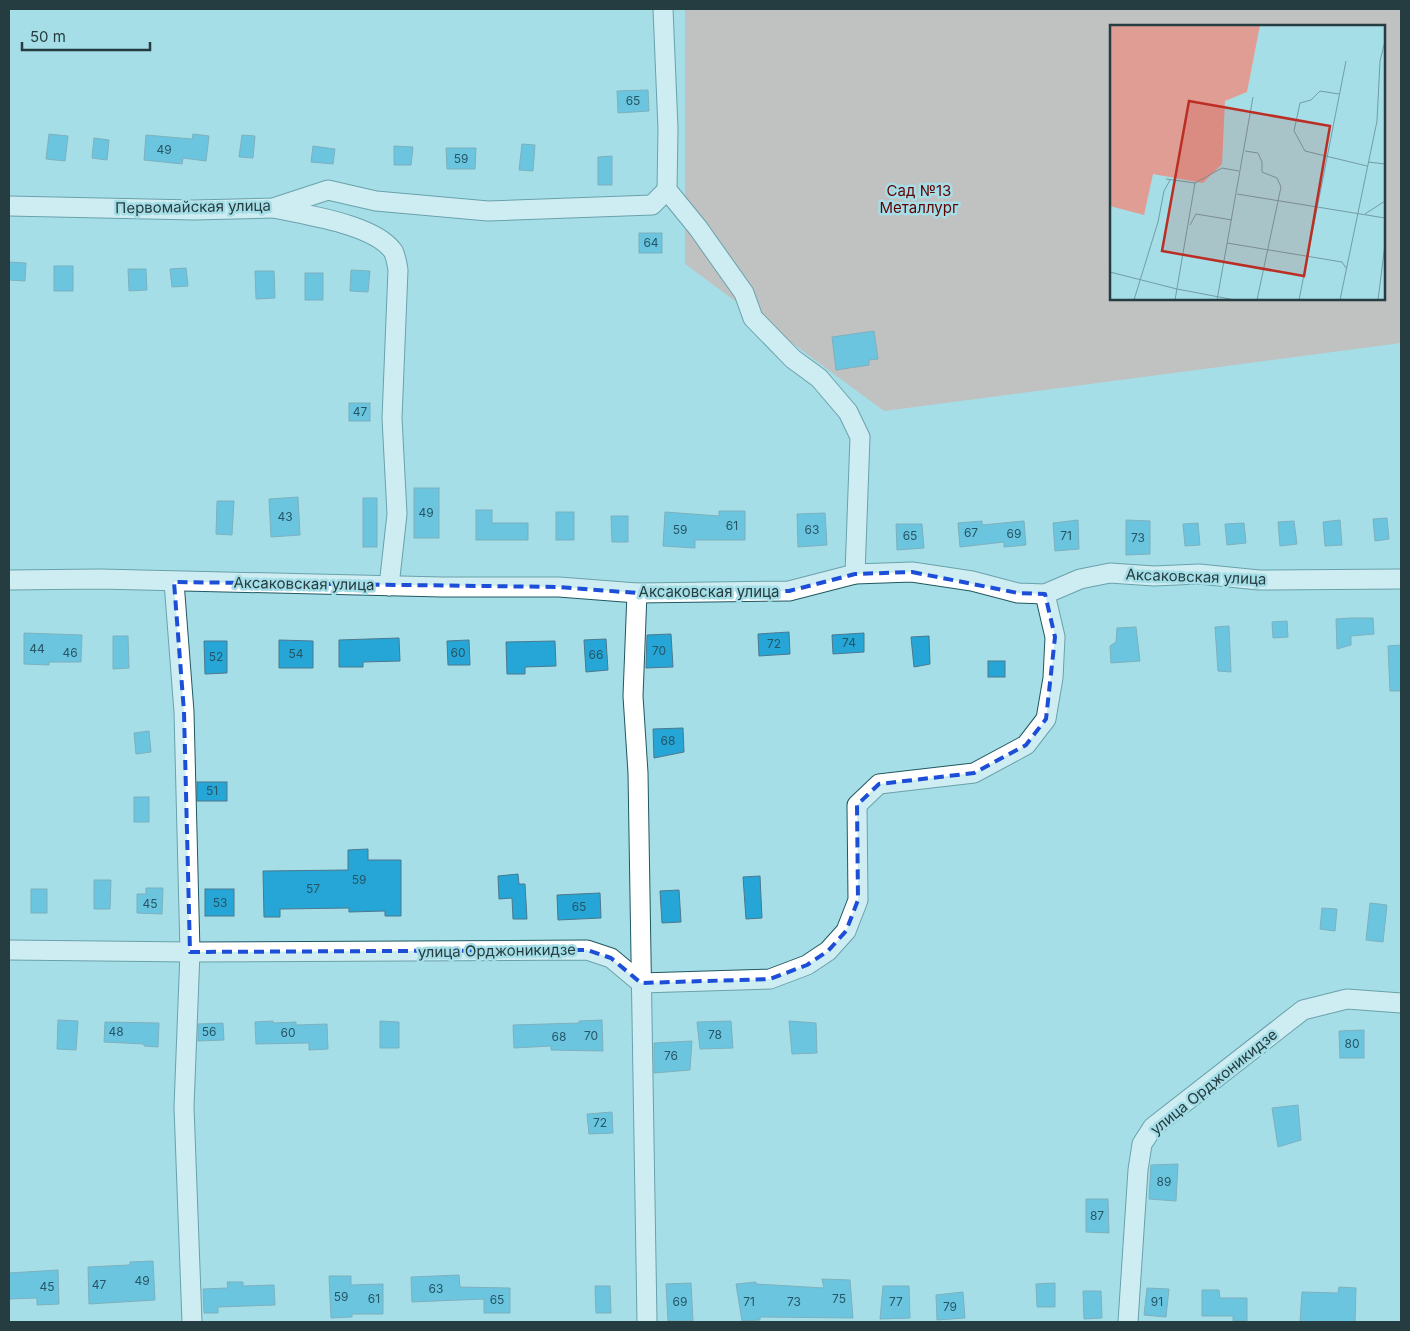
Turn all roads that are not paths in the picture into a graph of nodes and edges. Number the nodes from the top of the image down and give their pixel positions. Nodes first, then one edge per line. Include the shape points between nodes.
1 (663, 9) edge
2 (667, 190) junction
3 (9, 206) edge
4 (272, 208) junction
5 (855, 574) junction
6 (1401, 579) edge
7 (9, 580) edge
8 (174, 582) junction
9 (389, 586) junction
10 (637, 593) junction
11 (1045, 594) junction
12 (9, 950) edge
13 (190, 952) junction
14 (641, 983) junction
15 (1401, 1003) edge
16 (192, 1322) edge
17 (647, 1322) edge
18 (1128, 1322) edge

1 - 2 street
2 - 4 street, Первомайская улица via 652,205 488,211 376,201 328,190
2 - 5 street via 744,293 753,318 793,359 820,378 848,412 860,437
3 - 4 street, Первомайская улица via 194,210
4 - 9 street via 344,223 381,239 394,252 398,270 392,418 396,514
5 - 10 street, Аксаковская улица via 788,592
5 - 11 street, Аксаковская улица via 912,572 972,581 1018,593
6 - 11 street, Аксаковская улица via 1259,580 1199,574 1154,576 1110,573 1080,578
7 - 8 street, Аксаковская улица
8 - 9 street, Аксаковская улица
8 - 13 street via 184,712
9 - 10 street, Аксаковская улица via 559,587
10 - 14 street via 633,696 638,774
11 - 14 street via 1055,637 1046,719 1026,745 974,773 879,784 857,805 858,900 846,931 828,951 807,966 770,979
12 - 13 street, улица Орджоникидзе
13 - 14 street, улица Орджоникидзе via 587,950 611,958
13 - 16 street via 184,1107
14 - 17 street
15 - 18 street, улица Орджоникидзе via 1347,1000 1303,1010 1153,1127 1142,1144 1138,1170

